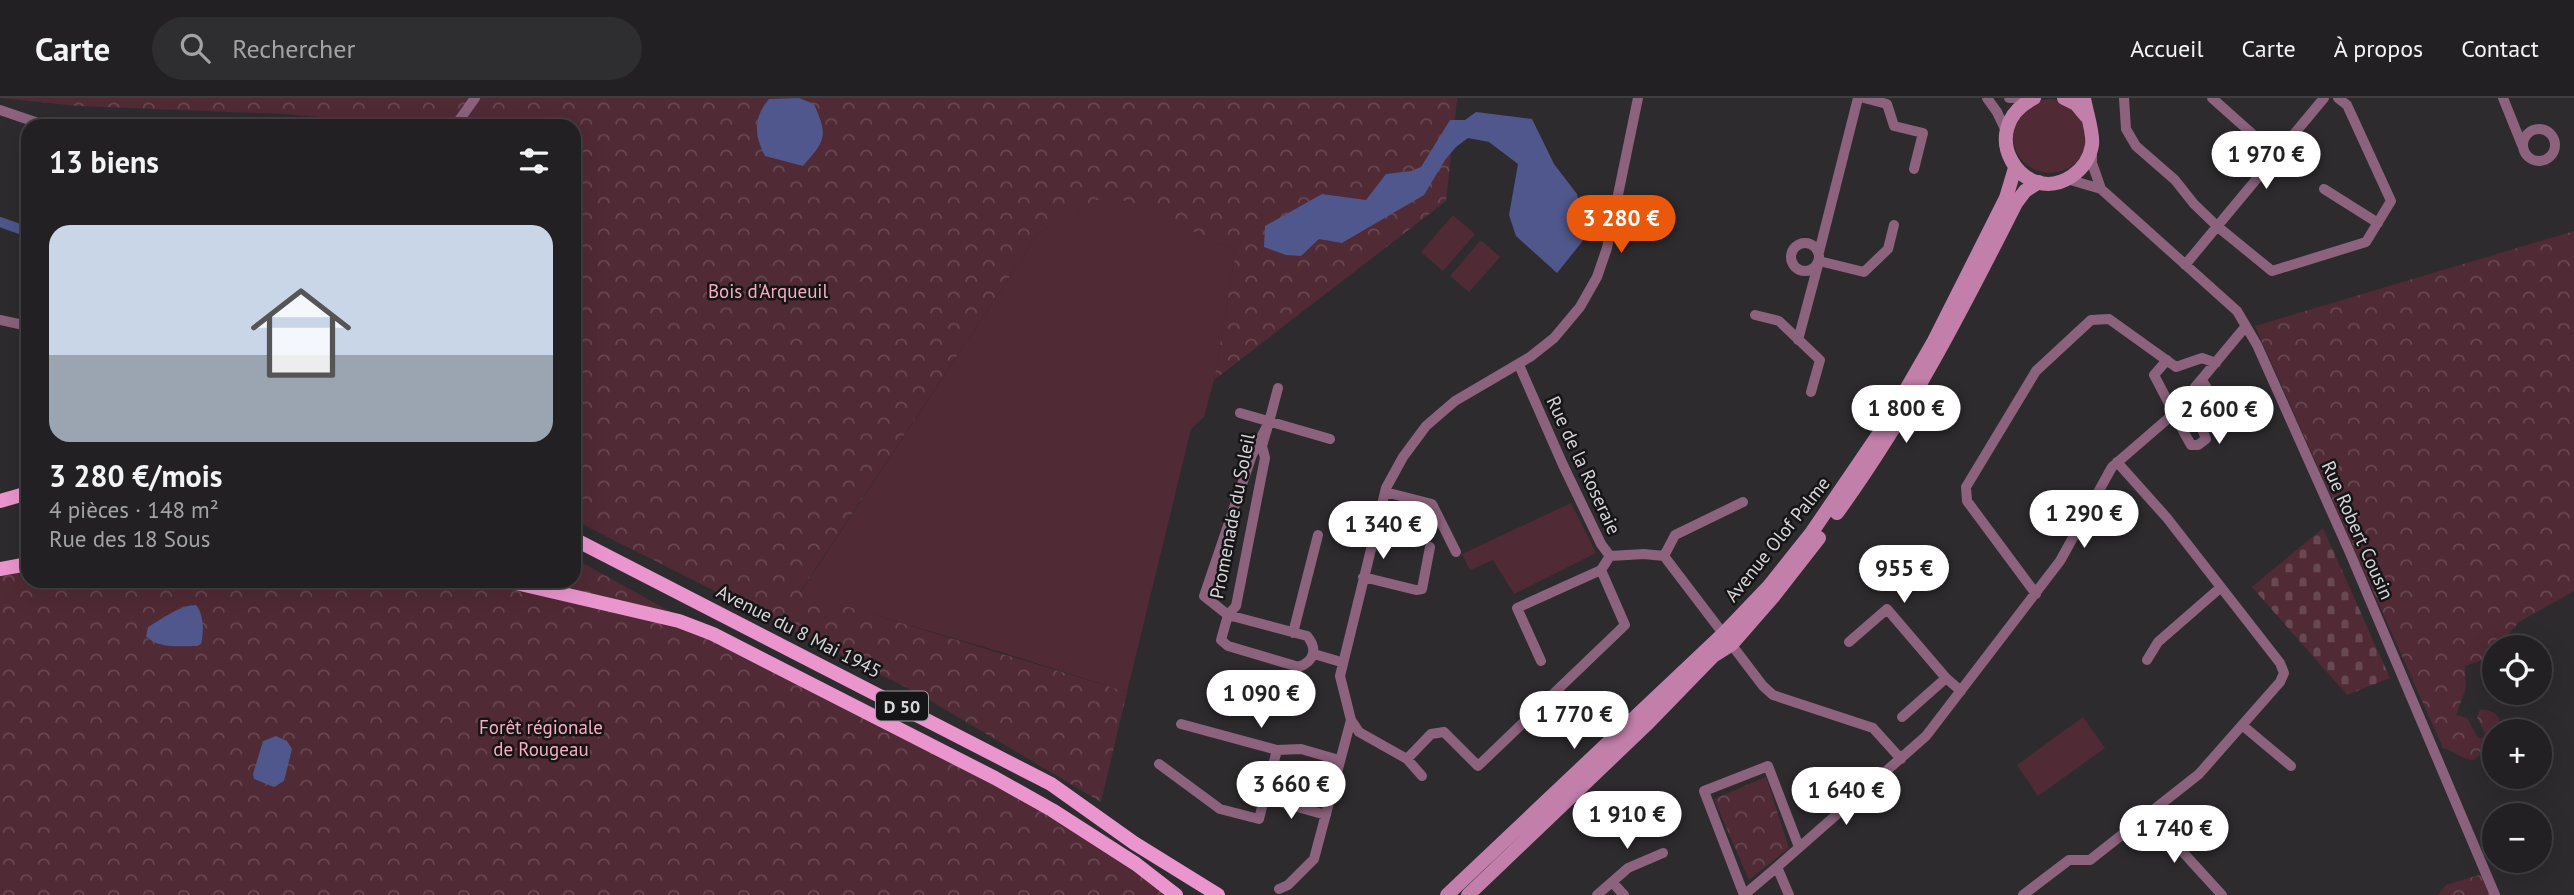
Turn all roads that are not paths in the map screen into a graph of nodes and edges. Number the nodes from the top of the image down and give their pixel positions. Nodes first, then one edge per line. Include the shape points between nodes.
1 (475, 98) edge
2 (1638, 98) edge
3 (1858, 98) edge
4 (1864, 98) edge
5 (1987, 98) edge
6 (2009, 98) edge
7 (2026, 98) edge
8 (2034, 98) edge
9 (2064, 98) edge
10 (2084, 98) edge
11 (2124, 98) edge
12 (2212, 98) edge
13 (2323, 98) edge
14 (2338, 98) edge
15 (2502, 98) edge
16 (0, 110) edge
17 (2086, 116) junction
18 (26, 119) edge
19 (460, 119) edge
20 (2006, 131) junction
21 (2092, 145) junction
22 (2523, 146) dead end
23 (2276, 155) junction
24 (2015, 168) junction
25 (1914, 169) dead end
26 (2067, 179) junction
27 (2039, 182) junction
28 (2324, 188) dead end
29 (2101, 189) junction
30 (2378, 223) junction
31 (1894, 225) dead end
32 (2218, 227) junction
33 (1819, 259) junction
34 (2185, 265) junction
35 (1755, 315) dead end
36 (0, 320) edge
37 (2246, 326) junction
38 (21, 327) edge
39 (1798, 340) junction
40 (2167, 360) junction
41 (2216, 363) junction
42 (1519, 365) junction
43 (2202, 380) junction
44 (1278, 388) dead end
45 (1811, 392) dead end
46 (1240, 413) dead end
47 (2173, 415) junction
48 (1269, 422) junction
49 (1330, 439) dead end
50 (2117, 462) junction
51 (1385, 492) junction
52 (21, 495) edge
53 (0, 501) edge
54 (1743, 502) dead end
55 (1318, 535) dead end
56 (581, 543) edge
57 (1430, 547) dead end
58 (1456, 552) dead end
59 (1610, 556) junction
60 (1664, 556) junction
61 (21, 565) edge
62 (0, 569) edge
63 (1601, 570) junction
64 (1363, 577) junction
65 (538, 588) edge
66 (2220, 588) junction
67 (2036, 594) junction
68 (1228, 615) junction
69 (1293, 633) junction
70 (1728, 638) junction
71 (1849, 642) dead end
72 (1314, 654) junction
73 (2147, 660) dead end
74 (1541, 661) dead end
75 (1342, 662) junction
76 (1947, 678) junction
77 (1961, 691) junction
78 (1902, 717) dead end
79 (1351, 720) junction
80 (1181, 724) dead end
81 (2242, 725) junction
82 (1278, 750) junction
83 (1407, 759) junction
84 (1901, 759) junction
85 (1339, 760) junction
86 (1159, 765) dead end
87 (2291, 766) dead end
88 (1422, 776) dead end
89 (1265, 798) junction
90 (1325, 815) junction
91 (2150, 815) junction
92 (1800, 847) junction
93 (1663, 853) dead end
94 (1777, 867) junction
95 (1612, 882) junction
96 (1279, 889) dead end
97 (1176, 895) edge
98 (1218, 895) edge
99 (1447, 895) edge
100 (1468, 895) edge
101 (1597, 895) edge
102 (1624, 895) edge
103 (1744, 895) edge
104 (1789, 895) edge
105 (2023, 895) edge
106 (2222, 895) edge
107 (2495, 895) edge

1 - 19 street
2 - 42 street via 1597,277 1565,327
3 - 33 street
4 - 25 street via 1887,104 1894,126 1923,133
5 - 20 street
6 - 7 street
8 - 20 main road via 2014,113
9 - 17 main road
10 - 17 main road
11 - 32 street via 2126,129 2136,146
12 - 23 street
13 - 23 street
14 - 30 street via 2347,106 2391,201
15 - 22 street
16 - 18 street
17 - 21 main road
20 - 24 main road via 2008,155
21 - 26 main road via 2088,159
21 - 29 street via 2092,163
23 - 32 street
24 - 27 main road
24 - 70 main road, Avenue Olof Palme via 2006,198 1977,257 1889,419 1812,532
26 - 27 main road
26 - 29 street, Rue Robert Cousin
27 - 70 main road, Avenue Olof Palme via 2016,202 1940,352 1872,465 1796,569
28 - 30 street
29 - 34 street, Rue Robert Cousin
30 - 32 street via 2366,242 2272,271
31 - 33 street via 1888,249 1864,272
32 - 34 street
33 - 39 street
34 - 37 street, Rue Robert Cousin via 2237,311
35 - 39 street via 1779,321
36 - 38 street
37 - 41 street
37 - 107 street, Rue Robert Cousin via 2350,553
39 - 45 street via 1820,360
40 - 41 street via 2176,367 2202,358
40 - 47 street via 2154,375
40 - 67 street via 2109,319 2091,320 2036,371 1966,487 1967,500
41 - 43 street
42 - 51 street via 1455,401 1426,426
42 - 59 street, Rue de la Roseraie
43 - 47 street
43 - 47 street via 2214,400 2202,429 2206,439 2191,444
44 - 48 street, Promenade du Soleil
46 - 48 street
47 - 50 street
48 - 49 street
48 - 68 street, Promenade du Soleil via 1236,606
48 - 68 street, Promenade du Soleil via 1252,455 1203,596
50 - 66 street
50 - 67 street
51 - 58 street via 1432,504
51 - 64 street
52 - 53 main road
54 - 60 street via 1675,535
55 - 69 street
56 - 98 main road, Avenue du 8 Mai 1945 / D 50 via 1051,784
57 - 64 street via 1422,589
59 - 60 street, Rue de la Roseraie
59 - 63 street
60 - 70 street
61 - 62 main road
63 - 74 street via 1517,608
63 - 83 street via 1625,625 1478,766 1444,732 1431,734
64 - 75 street
65 - 97 main road, D 50 via 679,621 713,634 1041,803
66 - 73 street via 2158,642
66 - 81 street via 2284,674
67 - 77 street
68 - 69 street, Promenade du Soleil
68 - 72 street, Promenade du Soleil via 1221,640 1228,646 1299,667
69 - 72 street, Promenade du Soleil via 1307,636
70 - 84 street via 1773,695 1873,728
70 - 99 main road, Avenue Olof Palme
70 - 100 main road, Avenue Olof Palme via 1653,718
71 - 76 street via 1887,609
72 - 75 street, Promenade du Soleil
75 - 79 street via 1340,676
76 - 77 street
76 - 78 street
77 - 84 street via 1926,736
79 - 83 street via 1359,732
79 - 85 street
80 - 82 street
81 - 87 street
81 - 91 street via 2199,774
82 - 85 street via 1301,749
82 - 89 street
83 - 88 street
84 - 92 street
85 - 90 street
86 - 89 street via 1220,809 1259,819
89 - 90 street
90 - 96 street via 1314,859 1288,886
91 - 105 street via 2090,860 2069,860
91 - 106 street
92 - 94 street
92 - 103 street via 1768,766 1704,790
93 - 95 street via 1628,867
94 - 103 street
94 - 104 street
95 - 101 street
95 - 102 street

